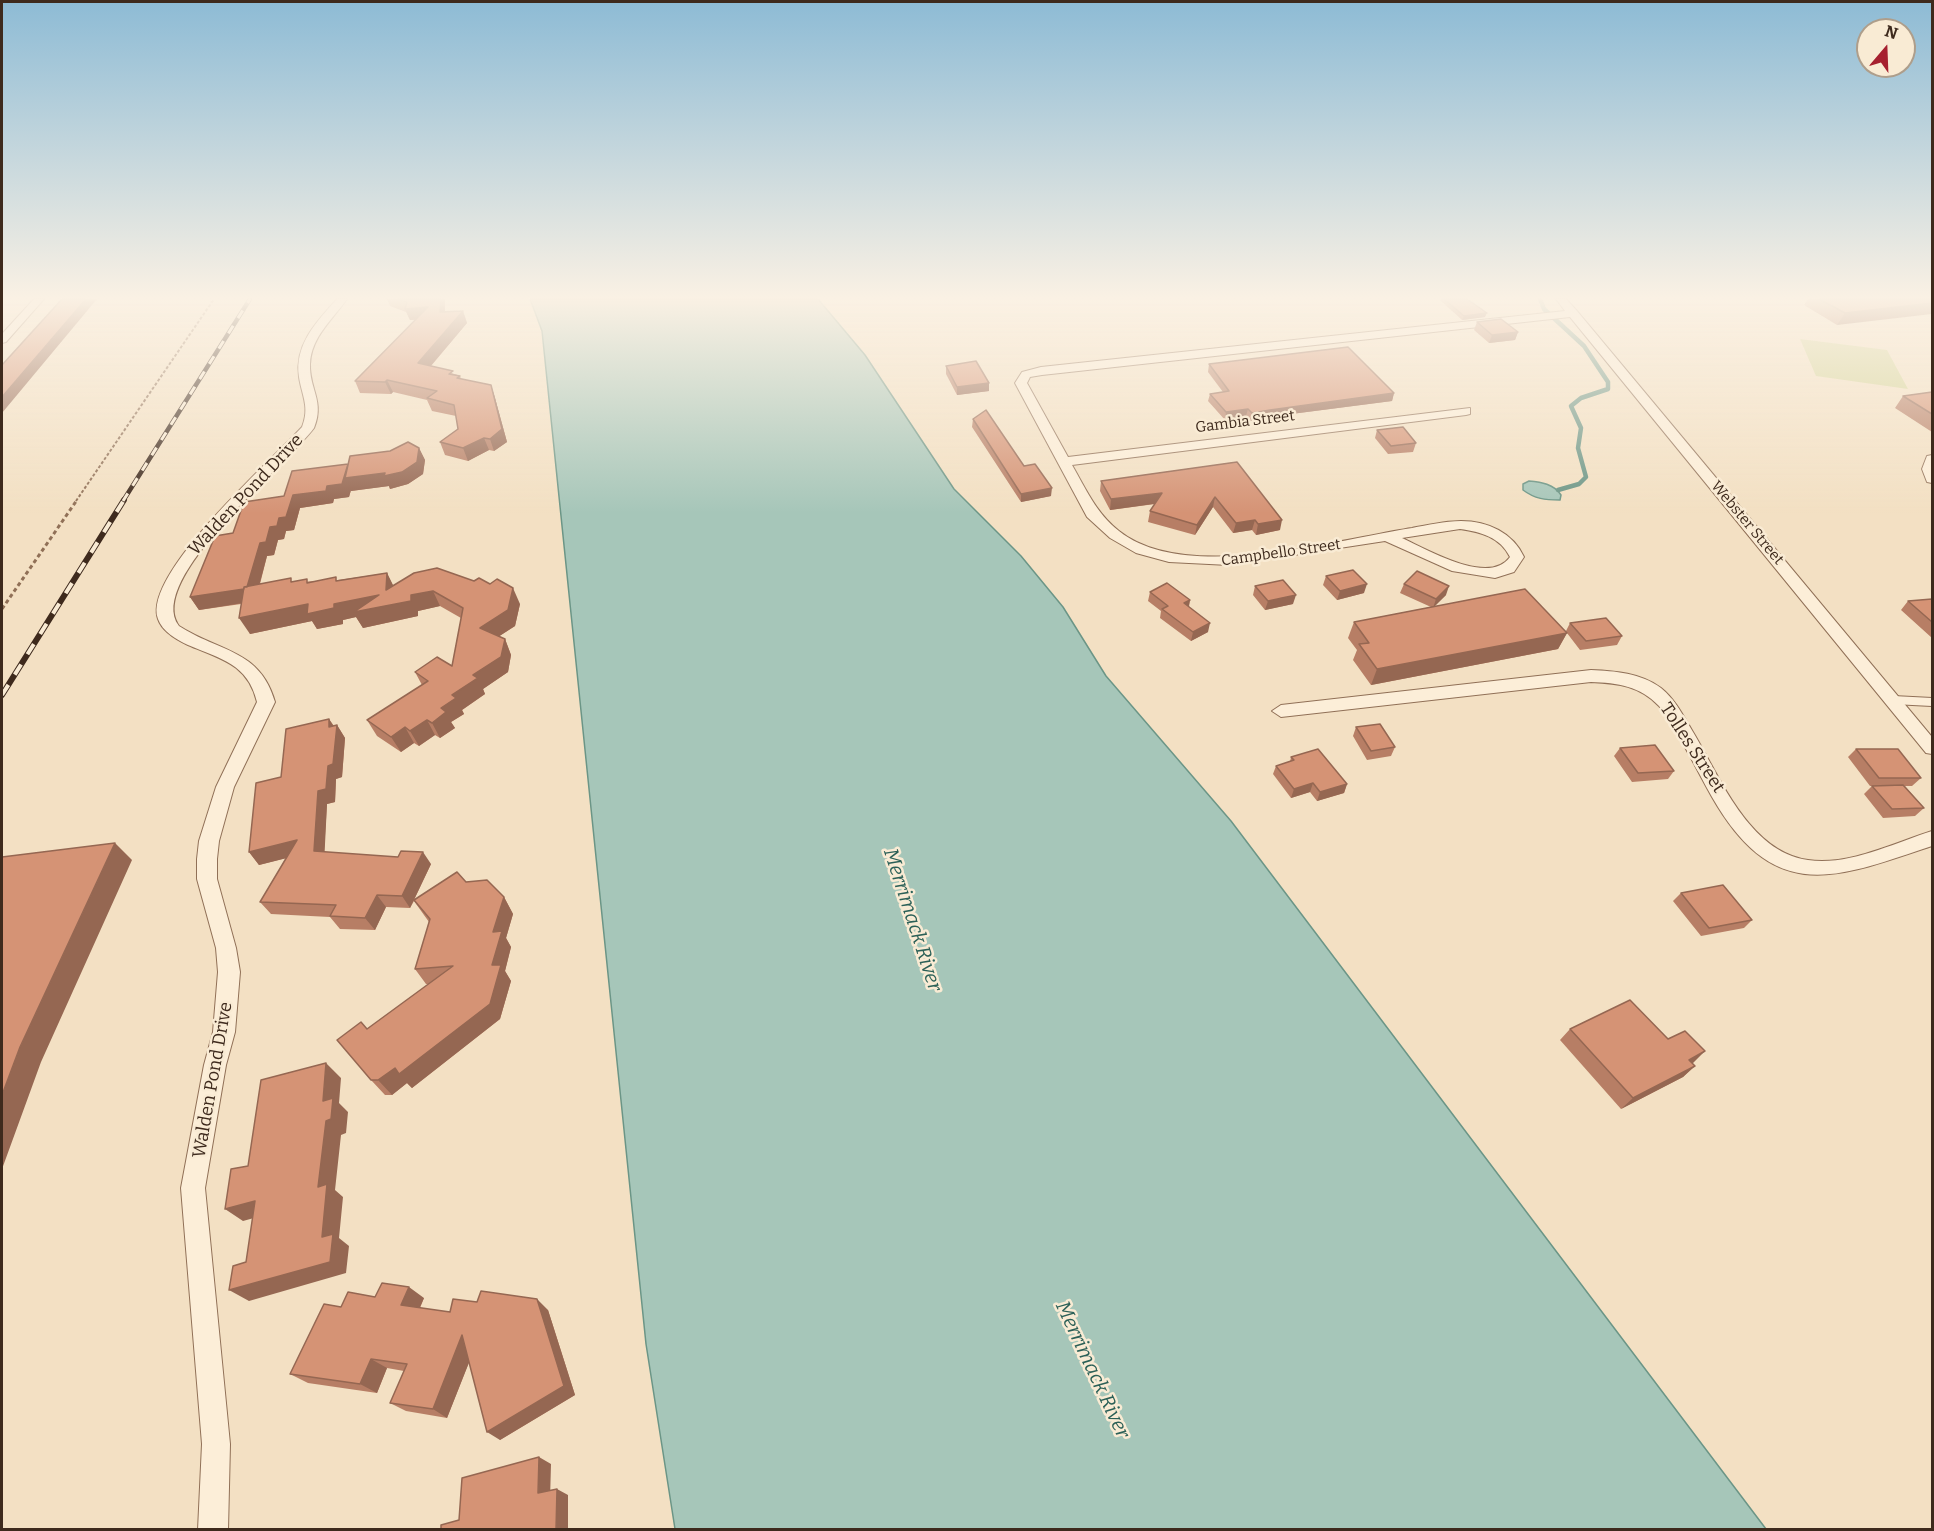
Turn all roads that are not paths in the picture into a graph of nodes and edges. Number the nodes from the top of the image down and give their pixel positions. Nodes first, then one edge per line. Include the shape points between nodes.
1 (305, 370) edge
2 (1046, 370) edge
3 (1621, 370) edge
4 (1467, 411) dead end
5 (1932, 459) edge
6 (1063, 462) junction
7 (1932, 479) edge
8 (1389, 537) junction
9 (1893, 700) junction
10 (1932, 702) edge
11 (1281, 711) dead end
12 (1932, 748) edge
13 (1932, 839) edge
14 (213, 1530) edge

1 - 14 street, Walden Pond Drive via 315,409 308,428 188,555 172,581 164,608 166,619 174,628 232,657 259,678 266,691 266,702 229,776 207,859 207,879 229,972 224,1032 193,1188 216,1444
2 - 6 street, Campbello Street via 1026,375 1021,383
3 - 9 street, Webster Street
4 - 6 street, Gambia Street
5 - 7 street via 1928,466
6 - 8 street, Campbello Street via 1103,527 1124,541 1167,557 1219,562
8 - 8 street, Campbello Street via 1470,572 1509,570 1517,557 1508,542 1473,526
9 - 10 lane
9 - 12 street, Webster Street
11 - 13 street, Tolles Street via 1591,676 1623,677 1650,689 1671,709 1749,837 1780,862 1809,868 1840,866

